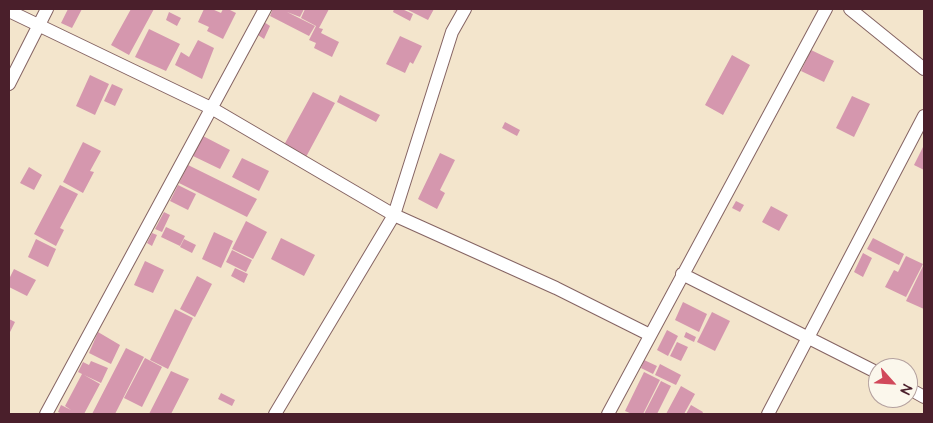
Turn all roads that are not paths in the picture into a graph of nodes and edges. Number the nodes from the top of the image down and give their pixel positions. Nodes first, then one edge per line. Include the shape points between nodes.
1 (47, 9) edge
2 (265, 9) edge
3 (465, 9) edge
4 (826, 9) edge
5 (850, 9) edge
6 (9, 11) edge
7 (38, 26) junction
8 (924, 69) edge
9 (9, 84) edge
10 (213, 109) junction
11 (924, 116) edge
12 (394, 215) junction
13 (682, 274) junction
14 (650, 335) junction
15 (809, 337) junction
16 (868, 368) edge
17 (46, 414) edge
18 (275, 414) edge
19 (608, 414) edge
20 (768, 414) edge

1 - 7 street
2 - 10 street
3 - 12 street via 452,32
4 - 13 street
5 - 8 street
6 - 7 street
7 - 9 street
7 - 10 street
10 - 12 street
10 - 17 street
11 - 15 street
12 - 14 street via 556,288
12 - 18 street
13 - 14 street
13 - 15 street
14 - 19 street
15 - 16 street
15 - 20 street

